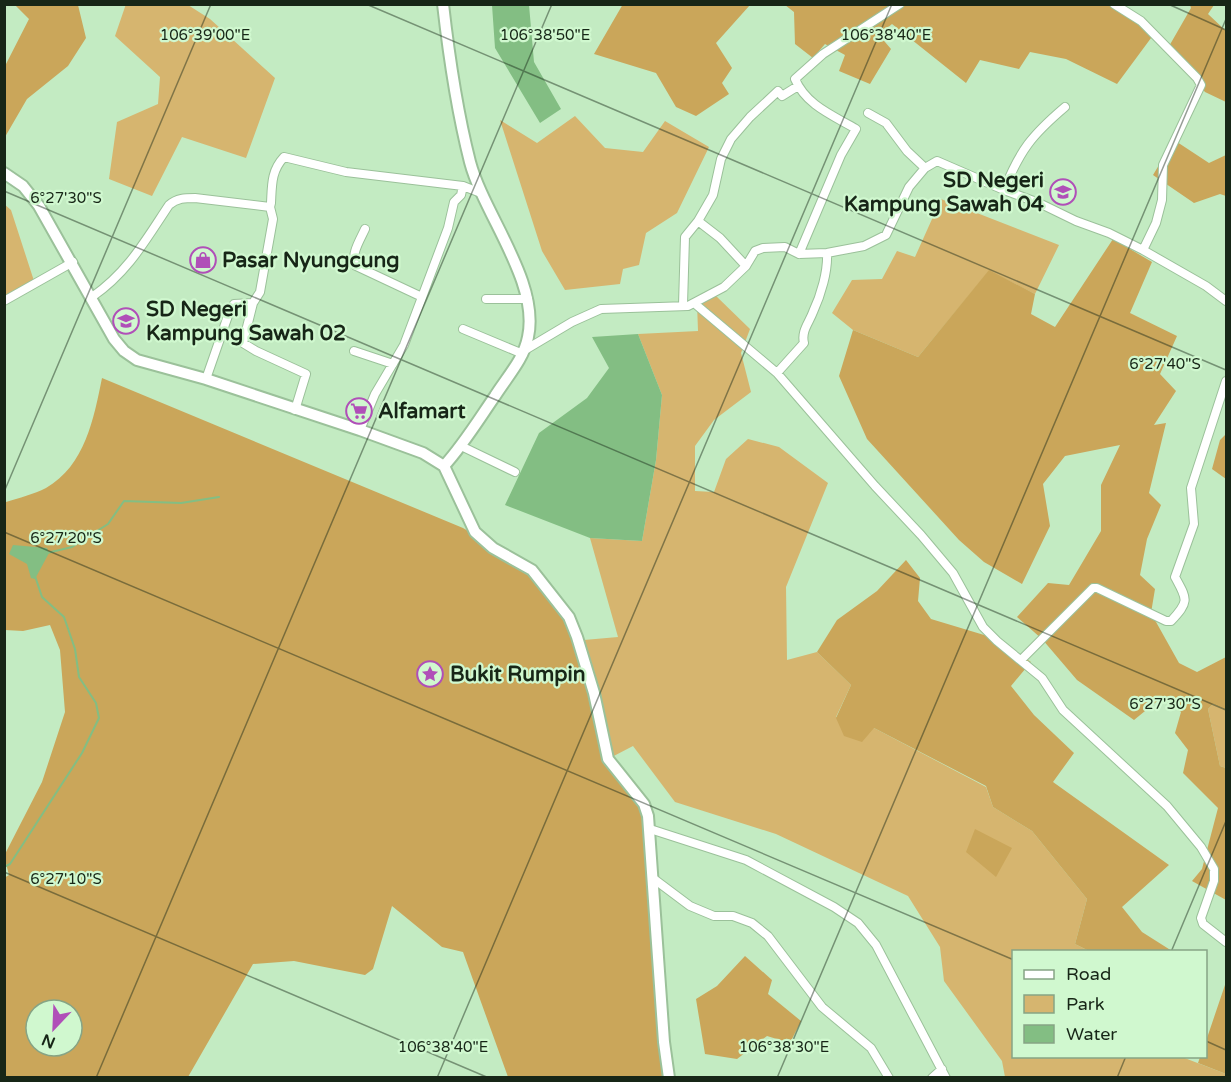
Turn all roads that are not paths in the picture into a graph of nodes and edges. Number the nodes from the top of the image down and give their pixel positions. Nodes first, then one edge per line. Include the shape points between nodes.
1 (443, 4) edge
2 (900, 4) edge
3 (1114, 4) edge
4 (798, 86) junction
5 (1065, 107) dead end
6 (868, 113) dead end
7 (926, 168) junction
8 (4, 173) edge
9 (463, 186) junction
10 (1004, 190) junction
11 (481, 193) junction
12 (270, 207) junction
13 (698, 221) junction
14 (365, 229) dead end
15 (1143, 250) junction
16 (827, 253) junction
17 (800, 254) junction
18 (73, 262) junction
19 (746, 266) junction
20 (92, 297) junction
21 (422, 297) junction
22 (486, 299) dead end
23 (528, 299) junction
24 (4, 301) edge
25 (1227, 301) edge
26 (253, 303) junction
27 (694, 303) junction
28 (683, 305) junction
29 (463, 329) dead end
30 (354, 351) dead end
31 (524, 352) junction
32 (393, 364) junction
33 (777, 373) junction
34 (206, 380) junction
35 (1227, 381) edge
36 (295, 410) junction
37 (360, 430) junction
38 (461, 446) junction
39 (444, 466) junction
40 (515, 472) dead end
41 (1021, 660) junction
42 (650, 829) junction
43 (654, 879) junction
44 (1227, 942) edge
45 (942, 1069) junction
46 (669, 1077) edge
47 (889, 1077) edge
48 (932, 1077) edge
49 (946, 1077) edge

1 - 11 main road via 470,163
2 - 4 street via 823,54 795,79
3 - 15 street via 1141,21 1201,85 1163,165 1162,200
4 - 13 street via 782,96 778,91 731,139 721,159 713,195
4 - 17 street via 814,105 856,129 841,155
5 - 10 street via 1027,145
6 - 7 street via 886,123 907,152
7 - 10 street via 937,161
7 - 16 street via 909,187 886,235 864,246
8 - 18 main road via 31,195
9 - 11 street
9 - 12 street via 346,172 284,157 272,177
9 - 21 street
10 - 15 street via 1109,232
11 - 23 main road
12 - 20 street via 195,198 173,201 128,267
12 - 26 street via 273,219 260,292
13 - 19 street
13 - 28 street via 685,237
14 - 21 street via 354,257 356,266
15 - 25 street
16 - 17 street
16 - 33 street via 828,264 814,311 802,334 804,343
17 - 19 street via 785,247 763,248 756,251
18 - 20 main road
18 - 24 street
19 - 27 street via 724,287
20 - 34 main road via 114,339 130,356
21 - 32 street
22 - 23 street
23 - 31 main road via 531,313
26 - 34 street via 234,304 230,310
26 - 36 street via 243,343 306,374
27 - 28 street
27 - 33 street
28 - 31 street via 601,309
29 - 31 street
30 - 32 street
31 - 38 main road
32 - 37 street
33 - 41 street via 953,573 983,627
34 - 36 main road
35 - 41 street via 1191,488 1194,524 1175,577 1186,600 1176,615 1167,621 1093,588
36 - 37 main road
37 - 39 main road via 423,453
38 - 39 main road
38 - 40 street
39 - 42 main road via 475,532 493,548 532,570 569,617 594,693 608,759 644,804
41 - 44 street via 1042,678 1063,710 1167,806 1201,847 1214,869 1214,881 1201,918 1203,924
42 - 43 main road
42 - 45 street via 746,860 853,919 876,945
43 - 46 main road
43 - 47 street via 690,906 714,915 733,916 761,929 822,1007 871,1048
45 - 48 street
45 - 49 street

